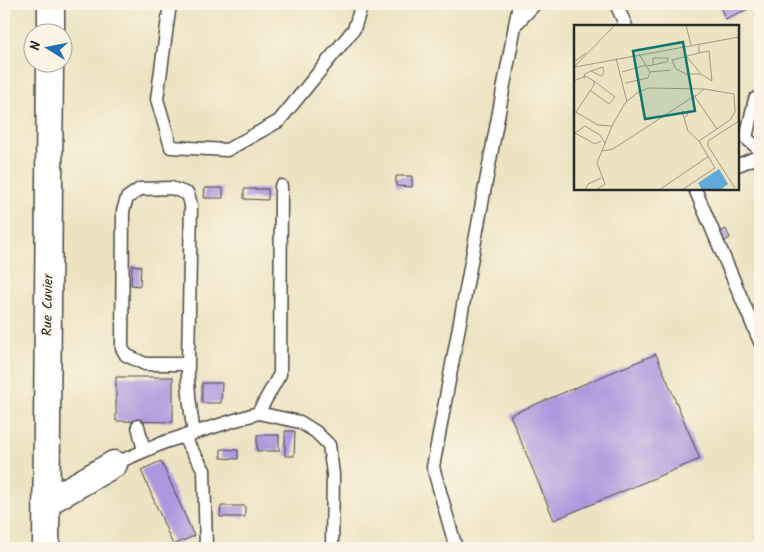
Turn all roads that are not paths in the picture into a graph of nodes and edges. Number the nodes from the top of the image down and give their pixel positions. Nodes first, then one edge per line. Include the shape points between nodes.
1 (51, 4) edge
2 (170, 4) edge
3 (362, 4) edge
4 (519, 4) edge
5 (535, 4) edge
6 (616, 4) edge
7 (50, 22) edge
8 (515, 25) junction
9 (626, 25) edge
10 (50, 72) edge
11 (760, 97) edge
12 (760, 150) edge
13 (760, 156) edge
14 (739, 165) edge
15 (281, 186) dead end
16 (695, 190) edge
17 (760, 342) edge
18 (188, 364) junction
19 (258, 413) junction
20 (138, 426) dead end
21 (188, 435) junction
22 (144, 451) junction
23 (114, 464) joint
24 (46, 502) junction
25 (46, 548) edge
26 (206, 548) edge
27 (332, 548) edge
28 (456, 548) edge

1 - 7 street
2 - 3 lane via 157,99 171,147 227,150 279,121 354,29
4 - 8 lane
5 - 8 lane
6 - 9 lane
8 - 28 lane via 433,467
10 - 24 street, Rue Cuvier
11 - 12 lane via 756,99 746,138
13 - 14 lane
15 - 19 lane via 280,374
16 - 17 lane
18 - 18 lane via 191,205 188,194 171,188 140,189 127,198 124,211 122,348 126,355 145,364
18 - 21 lane
19 - 21 lane
19 - 27 lane via 300,422 329,445 333,474
20 - 22 lane
21 - 22 lane
21 - 26 lane via 204,470
22 - 23 lane
23 - 24 street
24 - 25 street, Rue Cuvier

